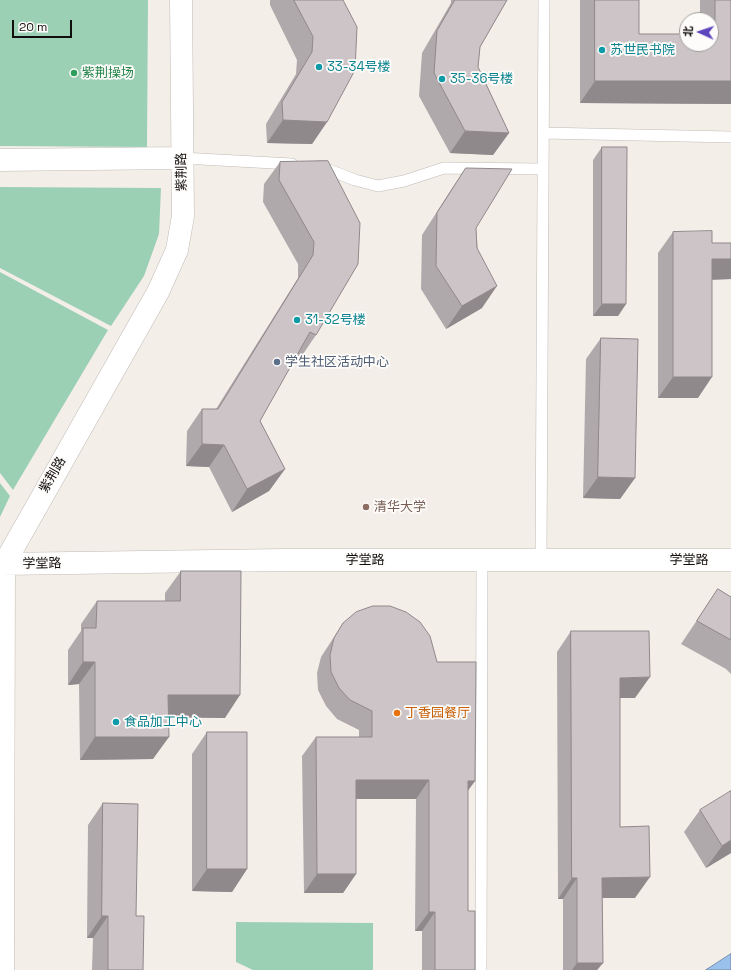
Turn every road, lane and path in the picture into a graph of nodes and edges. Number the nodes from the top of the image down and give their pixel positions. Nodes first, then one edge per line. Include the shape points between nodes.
1 (181, 0) edge
2 (544, 0) edge
3 (543, 133) junction
4 (731, 137) edge
5 (182, 158) junction
6 (0, 160) edge
7 (543, 169) junction
8 (482, 560) junction
9 (541, 560) junction
10 (731, 560) edge
11 (2, 564) edge
12 (2, 731) edge
13 (3, 970) edge
14 (481, 970) edge

1 - 5 street, 紫荆路
2 - 3 lane
3 - 4 lane
3 - 7 lane
5 - 6 street
5 - 7 lane via 317,165 378,186 404,181 444,168
5 - 11 street, 紫荆路 via 183,216 177,250 158,292
7 - 9 lane
8 - 9 street, 学堂路
8 - 11 street, 学堂路
8 - 14 lane
9 - 10 street, 学堂路
11 - 12 street, 紫荆路
12 - 13 street, 紫荆路

